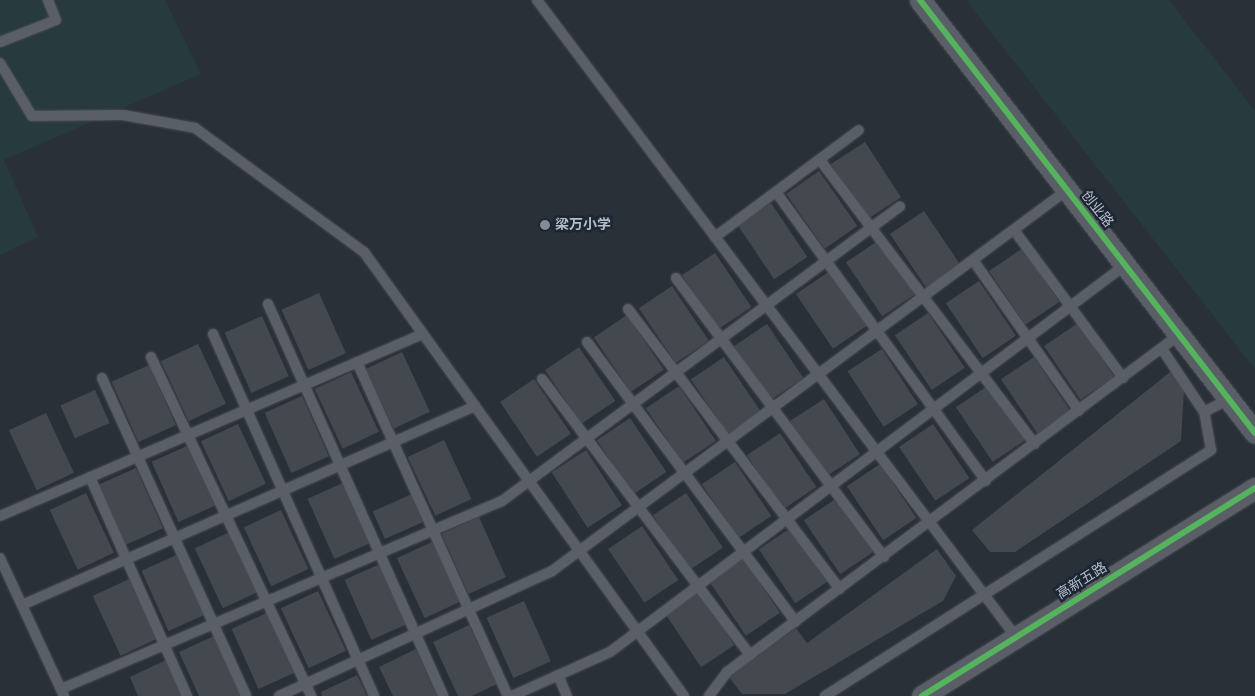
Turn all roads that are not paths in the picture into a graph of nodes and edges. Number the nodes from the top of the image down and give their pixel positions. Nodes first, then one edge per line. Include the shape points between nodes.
1 (48, 0) edge
2 (537, 0) edge
3 (920, 0) edge
4 (0, 42) edge
5 (0, 63) edge
6 (859, 130) dead end
7 (820, 160) junction
8 (1067, 190) junction
9 (776, 192) junction
10 (900, 208) dead end
11 (872, 228) junction
12 (1014, 230) junction
13 (715, 237) junction
14 (973, 260) junction
15 (827, 262) junction
16 (1125, 265) junction
17 (676, 278) dead end
18 (923, 296) junction
19 (268, 304) dead end
20 (767, 306) junction
21 (1071, 306) junction
22 (628, 309) dead end
23 (877, 331) junction
24 (213, 334) dead end
25 (423, 334) junction
26 (1179, 335) junction
27 (1028, 338) junction
28 (722, 339) junction
29 (587, 342) dead end
30 (1162, 349) junction
31 (150, 357) dead end
32 (357, 362) junction
33 (676, 373) junction
34 (982, 373) junction
35 (818, 374) junction
36 (102, 378) dead end
37 (1123, 378) junction
38 (542, 379) dead end
39 (304, 385) junction
40 (1228, 399) junction
41 (634, 404) junction
42 (475, 406) junction
43 (773, 408) junction
44 (934, 409) junction
45 (247, 410) junction
46 (1079, 411) junction
47 (1204, 412) junction
48 (1255, 433) edge
49 (190, 434) junction
50 (587, 438) junction
51 (728, 441) junction
52 (394, 442) junction
53 (1035, 444) junction
54 (877, 452) junction
55 (138, 456) junction
56 (340, 465) junction
57 (685, 473) junction
58 (90, 477) junction
59 (529, 481) junction
60 (986, 481) junction
61 (832, 486) junction
62 (1255, 488) edge
63 (283, 491) junction
64 (639, 507) junction
65 (228, 515) junction
66 (0, 516) edge
67 (787, 519) junction
68 (930, 523) junction
69 (433, 531) junction
70 (174, 538) junction
71 (580, 551) junction
72 (744, 552) junction
73 (380, 554) junction
74 (884, 557) junction
75 (0, 558) edge
76 (127, 559) junction
77 (322, 578) junction
78 (698, 586) junction
79 (840, 589) junction
80 (984, 595) junction
81 (268, 602) junction
82 (22, 605) junction
83 (469, 609) junction
84 (796, 622) junction
85 (213, 625) junction
86 (638, 632) junction
87 (415, 634) junction
88 (1016, 637) junction
89 (165, 645) junction
90 (750, 655) junction
91 (358, 660) junction
92 (558, 675) junction
93 (305, 684) junction
94 (63, 693) edge
95 (187, 696) edge
96 (246, 696) edge
97 (279, 696) edge
98 (311, 696) edge
99 (374, 696) edge
100 (443, 696) edge
101 (510, 696) edge
102 (567, 696) edge
103 (684, 696) edge
104 (709, 696) edge
105 (825, 696) edge
106 (922, 696) edge

1 - 4 lane via 56,20
2 - 13 lane
3 - 8 street, 创业路
5 - 25 lane via 32,116 123,115 195,128 364,252
6 - 7 lane
7 - 9 lane
7 - 11 lane
8 - 12 lane
8 - 16 street, 创业路
9 - 13 lane
9 - 15 lane
10 - 11 lane
11 - 15 lane
11 - 18 lane
12 - 14 lane
12 - 21 lane
13 - 20 lane
14 - 18 lane
14 - 27 lane
15 - 20 lane
15 - 23 lane
16 - 21 lane
16 - 26 street, 创业路
17 - 28 lane
18 - 23 lane
18 - 34 lane
19 - 39 lane
20 - 28 lane
20 - 35 lane
21 - 27 lane
21 - 37 lane
22 - 33 lane
23 - 35 lane
23 - 44 lane
24 - 45 lane
25 - 32 lane
25 - 42 lane
26 - 30 lane
26 - 40 street, 创业路
27 - 34 lane
27 - 46 lane
28 - 33 lane
28 - 43 lane
29 - 41 lane
30 - 37 lane
30 - 47 lane
31 - 49 lane
32 - 39 lane
32 - 52 lane
33 - 41 lane
33 - 51 lane
34 - 44 lane
34 - 53 lane
35 - 43 lane
35 - 54 lane
36 - 55 lane
37 - 46 lane
38 - 50 lane
39 - 45 lane
39 - 56 lane
40 - 47 lane
40 - 48 street, 创业路
41 - 50 lane
41 - 57 lane
42 - 52 lane
42 - 59 lane
43 - 51 lane
43 - 61 lane
44 - 54 lane
44 - 60 lane
45 - 49 lane
45 - 63 lane
46 - 53 lane
47 - 80 lane via 1211,450
49 - 55 lane
49 - 65 lane
50 - 59 lane
50 - 64 lane
51 - 57 lane
51 - 67 lane
52 - 56 lane
52 - 69 lane
53 - 60 lane
54 - 61 lane
54 - 68 lane
55 - 58 lane
55 - 70 lane
56 - 63 lane
56 - 73 lane
57 - 64 lane
57 - 72 lane
58 - 66 lane
58 - 76 lane
59 - 69 lane via 502,501
59 - 71 lane
60 - 68 lane
61 - 67 lane
61 - 74 lane
62 - 88 street, 高新五路
63 - 65 lane
63 - 77 lane
64 - 71 lane
64 - 78 lane
65 - 70 lane
65 - 81 lane
67 - 72 lane
67 - 79 lane
68 - 74 lane
68 - 80 lane
69 - 73 lane
69 - 83 lane
70 - 76 lane
70 - 85 lane
71 - 83 lane via 552,571
71 - 86 lane
72 - 78 lane
72 - 84 lane
73 - 77 lane
73 - 87 lane
74 - 79 lane
75 - 82 lane
76 - 82 lane
76 - 89 lane
77 - 81 lane
77 - 91 lane
78 - 86 lane
78 - 90 lane
79 - 84 lane
80 - 88 lane
80 - 105 lane
81 - 85 lane
81 - 93 lane
82 - 94 lane
83 - 87 lane
83 - 101 lane
84 - 90 lane
85 - 89 lane
85 - 96 lane
86 - 92 lane via 610,652
86 - 103 lane
87 - 91 lane
87 - 100 lane
88 - 106 street, 高新五路
89 - 94 lane
89 - 95 lane
90 - 104 lane via 727,672
91 - 93 lane
91 - 99 lane
92 - 101 lane
92 - 102 lane
93 - 97 lane
93 - 98 lane

